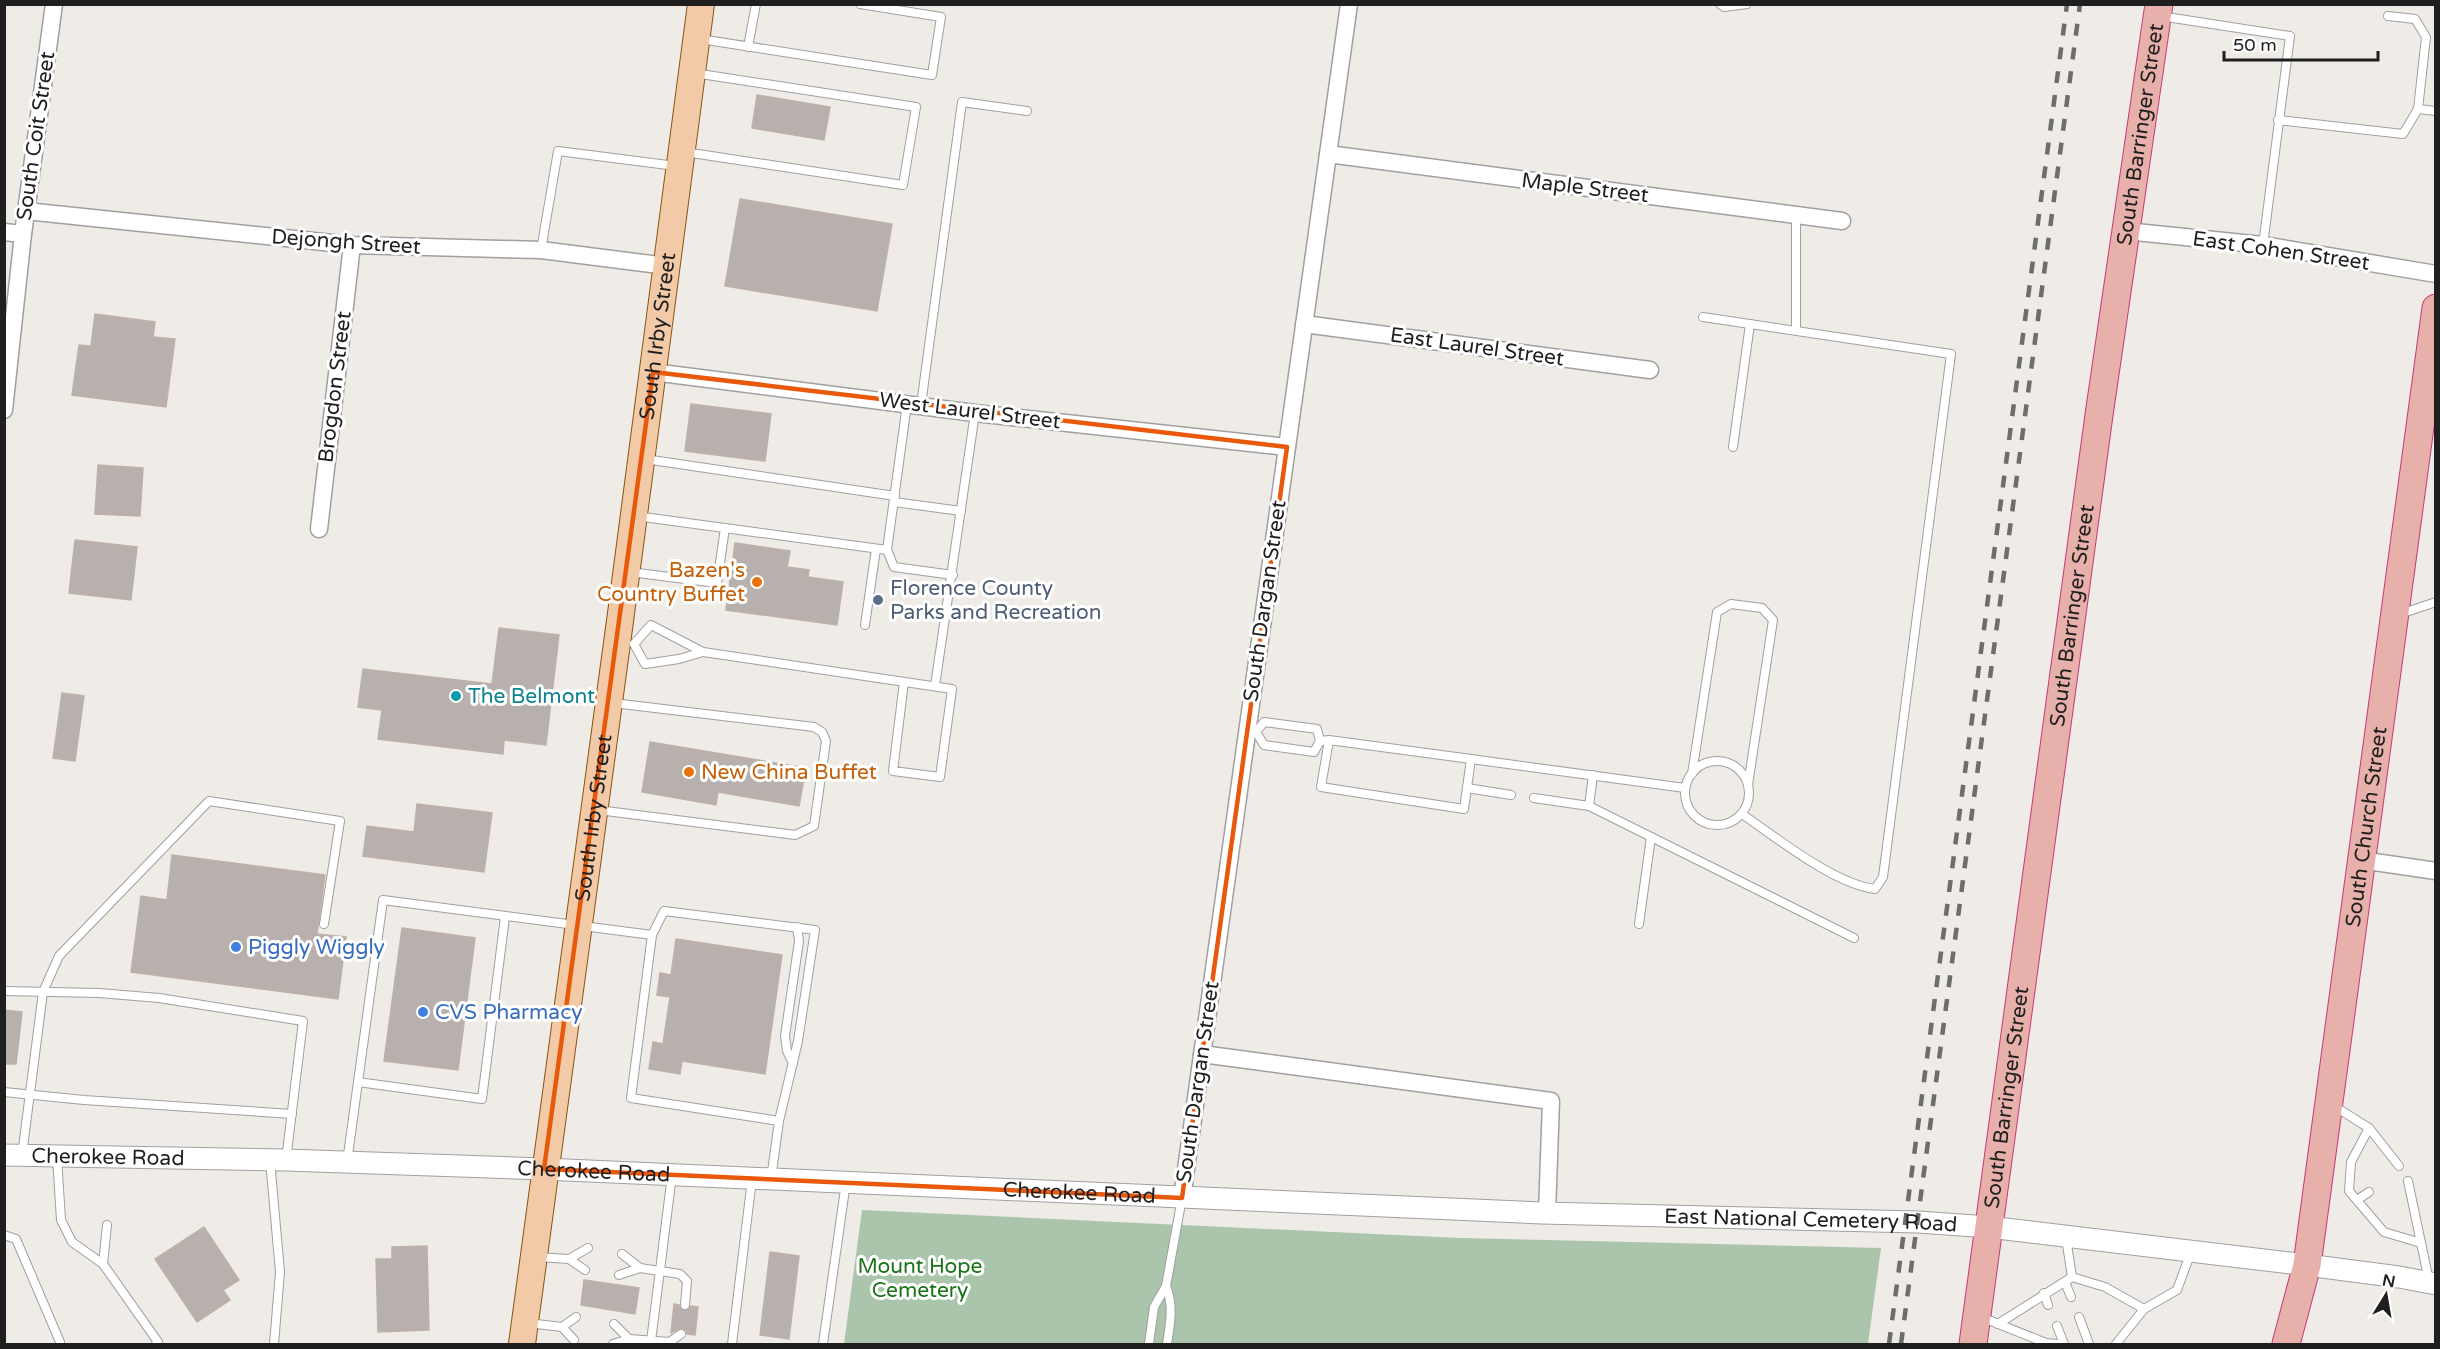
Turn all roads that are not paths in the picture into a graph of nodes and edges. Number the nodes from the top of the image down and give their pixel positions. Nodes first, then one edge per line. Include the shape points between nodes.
1 (54, 4) edge
2 (701, 4) edge
3 (756, 4) edge
4 (860, 4) edge
5 (1349, 4) edge
6 (1720, 4) edge
7 (1747, 4) edge
8 (2158, 10) edge
9 (2388, 16) dead end
10 (696, 39) junction
11 (748, 47) junction
12 (692, 73) junction
13 (2418, 109) junction
14 (1027, 111) dead end
15 (2436, 111) edge
16 (2278, 120) junction
17 (1328, 154) junction
18 (681, 159) junction
19 (26, 211) junction
20 (1796, 215) junction
21 (1842, 221) dead end
22 (2126, 231) junction
23 (4, 232) edge
24 (23, 234) junction
25 (352, 245) junction
26 (2263, 245) junction
27 (541, 250) junction
28 (667, 266) junction
29 (2436, 274) edge
30 (2436, 308) edge
31 (1703, 317) dead end
32 (1304, 324) junction
33 (1750, 324) junction
34 (1796, 329) junction
35 (1650, 370) dead end
36 (653, 372) junction
37 (2430, 393) edge
38 (914, 404) junction
39 (4, 410) edge
40 (975, 413) junction
41 (1287, 447) junction
42 (1733, 447) dead end
43 (642, 459) junction
44 (894, 499) junction
45 (961, 511) junction
46 (634, 516) junction
47 (725, 528) junction
48 (319, 529) dead end
49 (876, 549) junction
50 (887, 550) junction
51 (627, 571) junction
52 (952, 575) junction
53 (2436, 602) edge
54 (2394, 616) junction
55 (865, 625) dead end
56 (626, 643) junction
57 (704, 652) junction
58 (904, 682) junction
59 (935, 686) junction
60 (609, 702) junction
61 (1251, 731) junction
62 (1325, 740) junction
63 (1471, 759) junction
64 (1692, 774) junction
65 (1593, 775) junction
66 (1748, 785) junction
67 (1467, 788) junction
68 (1685, 788) junction
69 (1511, 795) dead end
70 (1534, 798) dead end
71 (1589, 806) junction
72 (595, 809) junction
73 (1742, 814) junction
74 (1651, 837) junction
75 (2361, 860) junction
76 (2436, 871) edge
77 (505, 917) junction
78 (324, 924) dead end
79 (1639, 924) dead end
80 (579, 927) junction
81 (797, 927) junction
82 (652, 935) junction
83 (1854, 938) dead end
84 (4, 991) edge
85 (43, 992) junction
86 (1202, 1054) junction
87 (793, 1063) junction
88 (358, 1082) junction
89 (4, 1092) edge
90 (29, 1095) junction
91 (2328, 1103) junction
92 (292, 1114) junction
93 (779, 1121) junction
94 (2369, 1128) junction
95 (13, 1155) edge
96 (57, 1156) junction
97 (278, 1160) junction
98 (346, 1162) junction
99 (2399, 1166) dead end
100 (544, 1169) junction
101 (672, 1175) junction
102 (761, 1179) junction
103 (846, 1181) junction
104 (2408, 1181) dead end
105 (2369, 1192) dead end
106 (1182, 1198) junction
107 (2357, 1200) junction
108 (1547, 1213) junction
109 (107, 1226) dead end
110 (1989, 1227) junction
111 (4, 1235) edge
112 (2066, 1236) junction
113 (2421, 1243) junction
114 (588, 1248) dead end
115 (2191, 1251) junction
116 (622, 1254) dead end
117 (534, 1256) junction
118 (569, 1259) junction
119 (103, 1264) junction
120 (2307, 1265) junction
121 (640, 1268) junction
122 (585, 1270) dead end
123 (659, 1272) junction
124 (619, 1275) dead end
125 (2068, 1279) junction
126 (2433, 1284) edge
127 (1166, 1286) junction
128 (2044, 1293) junction
129 (2071, 1297) dead end
130 (685, 1305) dead end
131 (2048, 1305) dead end
132 (2144, 1309) junction
133 (576, 1317) dead end
134 (2079, 1317) dead end
135 (1988, 1320) junction
136 (614, 1324) dead end
137 (2057, 1326) dead end
138 (562, 1327) junction
139 (523, 1333) edge
140 (681, 1334) dead end
141 (628, 1339) junction
142 (574, 1340) dead end
143 (651, 1341) junction
144 (60, 1342) dead end
145 (2038, 1342) edge
146 (156, 1344) edge
147 (274, 1344) edge
148 (613, 1344) edge
149 (732, 1344) edge
150 (823, 1344) edge
151 (1149, 1344) edge
152 (1167, 1344) edge
153 (1973, 1344) edge
154 (2058, 1344) edge
155 (2064, 1344) edge
156 (2090, 1344) edge
157 (2116, 1344) edge
158 (2286, 1344) edge

1 - 19 street, South Coit Street
2 - 10 main road, South Irby Street
3 - 11 lane
4 - 11 lane via 941,17 932,75
5 - 17 street, South Dargan Street
6 - 7 lane
8 - 16 lane via 2290,36
8 - 22 highway, South Barringer Street
9 - 13 lane via 2415,19 2426,37
10 - 11 lane
10 - 12 main road, South Irby Street
12 - 18 main road, South Irby Street
12 - 18 lane via 916,107 903,185
13 - 15 lane
13 - 16 lane via 2403,134
14 - 38 lane via 962,102
16 - 26 lane
17 - 20 street, Maple Street
17 - 32 street, South Dargan Street
18 - 27 lane via 558,151
18 - 28 main road, South Irby Street
19 - 24 street, South Coit Street
19 - 25 street, Dejongh Street
20 - 21 street, Maple Street
20 - 34 lane
22 - 26 street, East Cohen Street
22 - 110 highway, South Barringer Street
23 - 24 street
24 - 39 street, South Coit Street
25 - 27 street, Dejongh Street
25 - 48 street, Brogdon Street
26 - 29 street, East Cohen Street
27 - 28 street, Dejongh Street
28 - 36 main road, South Irby Street
30 - 37 highway, South Church Street
31 - 33 lane
32 - 35 street, East Laurel Street
32 - 41 street, South Dargan Street
33 - 34 lane
33 - 42 lane
34 - 73 lane via 1951,354 1883,877 1875,889 1859,887 1810,860
36 - 38 street, West Laurel Street
36 - 43 main road, South Irby Street
37 - 54 highway, South Church Street
38 - 40 street, West Laurel Street
38 - 44 lane
40 - 41 street, West Laurel Street
40 - 45 lane
41 - 61 street, South Dargan Street
43 - 44 lane
43 - 46 main road, South Irby Street
44 - 45 lane
44 - 50 lane
45 - 52 lane
46 - 47 lane
46 - 51 main road, South Irby Street
47 - 49 lane
47 - 51 lane via 717,584
49 - 50 lane
49 - 55 lane
50 - 52 lane via 894,567
51 - 56 main road, South Irby Street
52 - 59 lane
53 - 54 lane
54 - 75 highway, South Church Street
56 - 57 lane via 645,664
56 - 57 lane via 651,625
56 - 60 main road, South Irby Street
57 - 58 lane
58 - 59 lane
58 - 59 lane via 893,771 940,777 952,689
60 - 72 main road, South Irby Street
60 - 72 lane via 814,727 826,741 814,826 795,835
61 - 62 lane via 1264,722 1317,729
61 - 62 lane via 1263,745 1314,752
61 - 86 street, South Dargan Street
62 - 63 lane
62 - 67 lane via 1321,787 1464,809
63 - 65 lane
63 - 67 lane
64 - 66 lane via 1699,766 1718,761 1737,768
64 - 66 lane via 1717,612 1731,604 1762,608 1773,620
64 - 68 lane
65 - 68 lane
65 - 71 lane
66 - 73 lane via 1749,795
67 - 69 lane
68 - 73 lane via 1688,808 1703,823 1724,825
70 - 71 lane
71 - 74 lane
72 - 80 main road, South Irby Street
74 - 79 lane
74 - 83 lane
75 - 76 street
75 - 91 highway, South Church Street
77 - 80 lane
77 - 88 lane via 383,900
77 - 88 lane via 482,1099
78 - 85 lane via 340,820 209,801 59,956
80 - 82 lane
80 - 100 main road, South Irby Street
81 - 82 lane via 664,911
81 - 87 lane via 799,941 785,1036
81 - 87 lane via 815,930
82 - 93 lane via 631,1098
84 - 85 lane
85 - 90 lane
85 - 92 lane via 159,998 303,1021
86 - 106 street, South Dargan Street
86 - 108 street via 1551,1101
87 - 93 lane
88 - 98 lane
89 - 90 lane
90 - 92 lane
90 - 95 lane
91 - 94 lane
91 - 120 highway, South Church Street
92 - 97 lane
93 - 102 lane
94 - 99 lane
94 - 107 lane via 2351,1162 2349,1191
95 - 96 street, Cherokee Road
96 - 97 street, Cherokee Road
96 - 119 lane via 61,1220 72,1242
97 - 98 street, Cherokee Road
97 - 147 lane via 280,1272
98 - 100 street, Cherokee Road
100 - 101 street, Cherokee Road
100 - 117 main road, South Irby Street
101 - 102 street, Cherokee Road
101 - 123 lane
102 - 103 street, Cherokee Road
102 - 149 lane
103 - 106 street, Cherokee Road
103 - 150 lane
104 - 113 lane
105 - 107 lane
106 - 108 street, East National Cemetery Road
106 - 127 lane
107 - 113 lane via 2384,1232
108 - 110 street, East National Cemetery Road
109 - 119 lane
110 - 112 street, East National Cemetery Road
110 - 135 highway, South Barringer Street
111 - 144 lane via 16,1239
112 - 115 street, East National Cemetery Road
112 - 125 lane
113 - 126 lane
114 - 118 lane
115 - 120 street, East National Cemetery Road
115 - 132 lane via 2177,1290
116 - 121 lane
117 - 118 lane
117 - 139 main road, South Irby Street
118 - 122 lane
119 - 146 lane
120 - 126 street, East National Cemetery Road
120 - 158 highway, South Church Street
121 - 123 lane
121 - 124 lane
123 - 130 lane via 681,1274 687,1281
123 - 143 lane
125 - 128 lane
125 - 129 lane
125 - 132 lane via 2105,1287
127 - 151 lane via 1154,1307
127 - 152 lane via 1172,1311
128 - 131 lane
128 - 135 lane
132 - 157 lane
133 - 138 lane
134 - 156 lane
135 - 145 lane
135 - 153 highway, South Barringer Street
136 - 141 lane
137 - 155 lane
138 - 139 lane
138 - 142 lane
140 - 143 lane via 670,1342
141 - 143 lane
141 - 148 lane
145 - 154 lane

